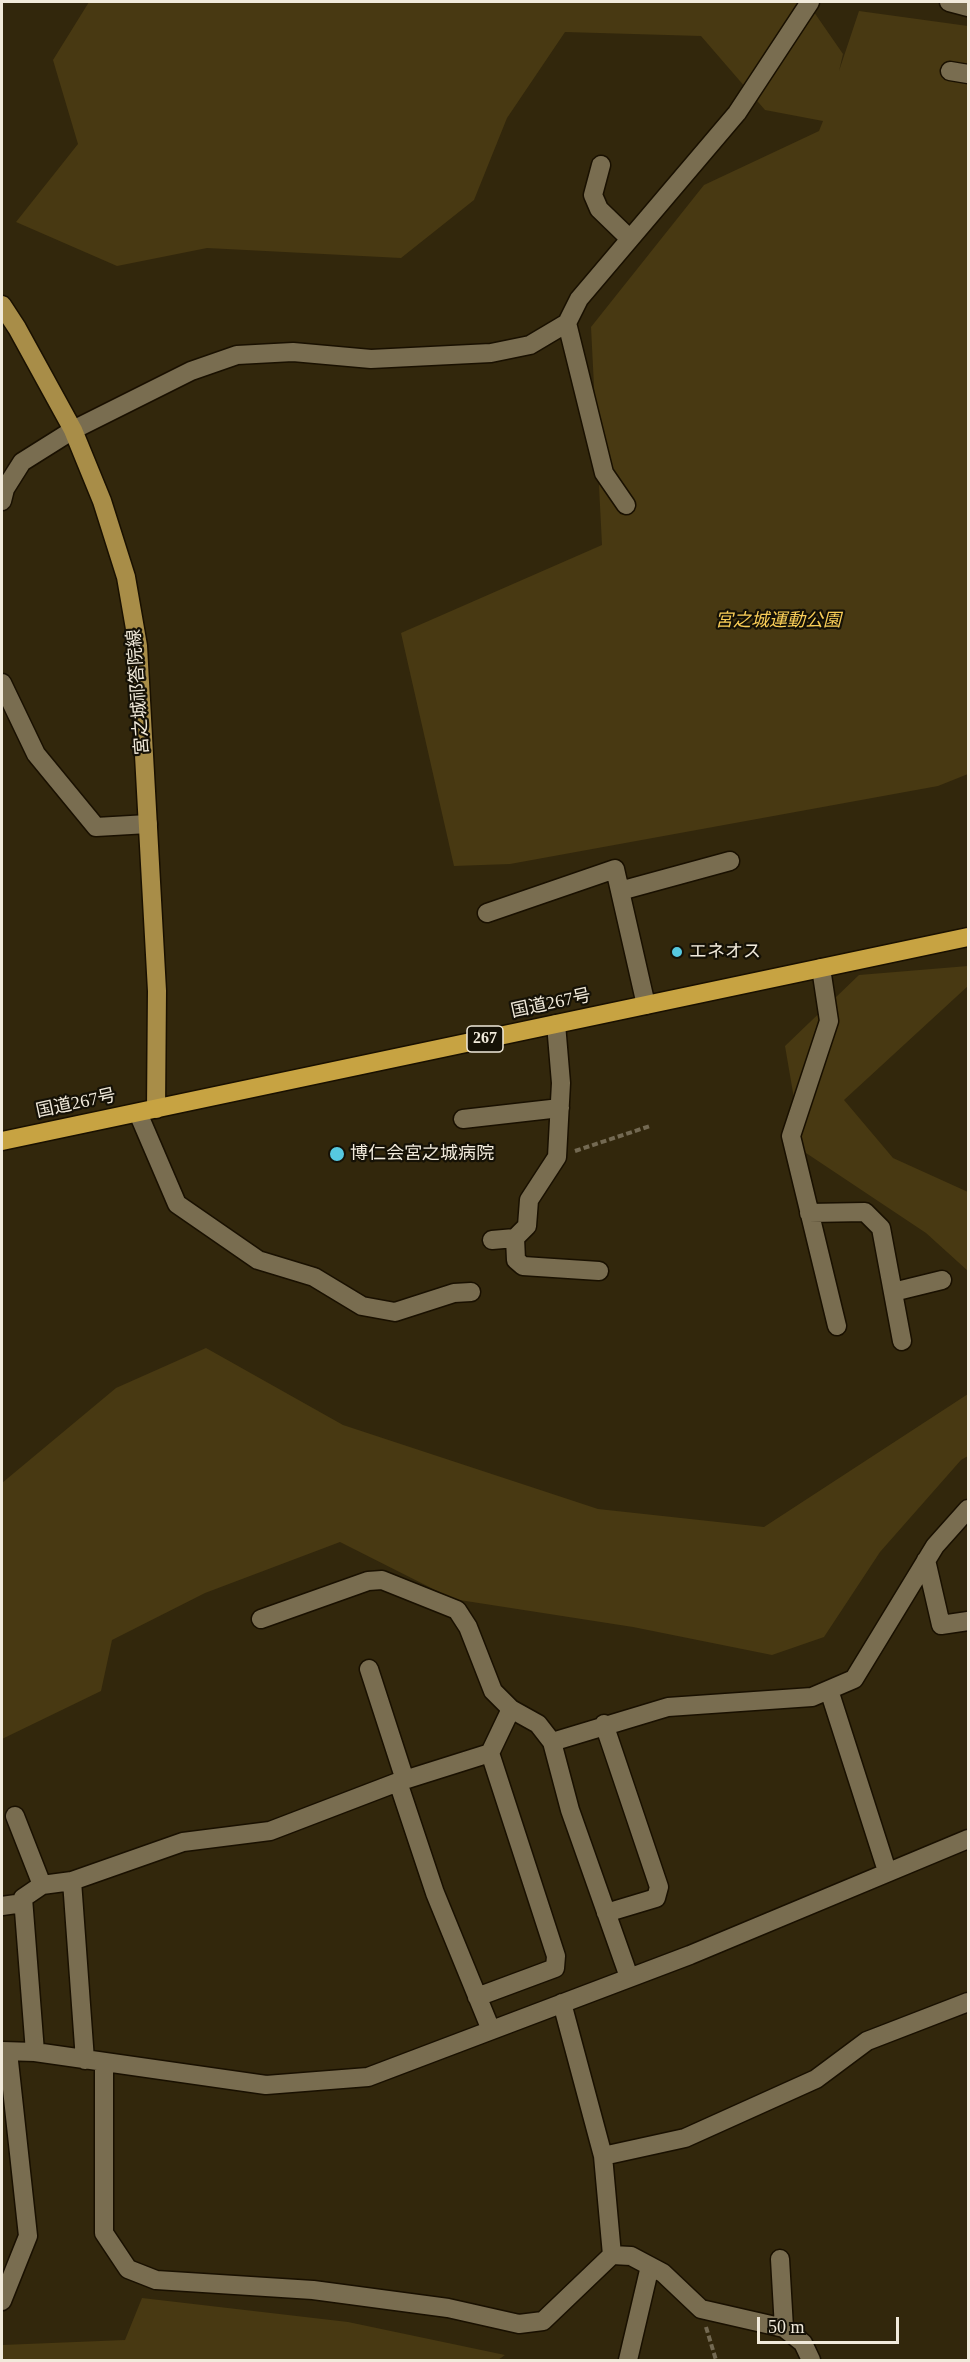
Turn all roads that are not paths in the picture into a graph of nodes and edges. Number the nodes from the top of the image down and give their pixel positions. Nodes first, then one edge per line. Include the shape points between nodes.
1 (810, 2) edge
2 (949, 2) edge
3 (969, 7) edge
4 (601, 165) dead end
5 (630, 239) junction
6 (2, 305) edge
7 (567, 323) junction
8 (73, 430) junction
9 (2, 501) edge
10 (626, 505) dead end
11 (2, 682) edge
12 (148, 824) junction
13 (730, 861) dead end
14 (620, 891) junction
15 (487, 913) dead end
16 (969, 937) edge
17 (821, 968) junction
18 (646, 1005) junction
19 (556, 1024) junction
20 (560, 1108) junction
21 (147, 1111) junction
22 (463, 1119) dead end
23 (2, 1141) edge
24 (809, 1213) junction
25 (515, 1238) junction
26 (492, 1240) dead end
27 (599, 1271) dead end
28 (942, 1280) dead end
29 (471, 1292) dead end
30 (893, 1292) junction
31 (837, 1326) dead end
32 (902, 1341) dead end
33 (969, 1509) edge
34 (926, 1560) junction
35 (261, 1619) dead end
36 (969, 1621) edge
37 (369, 1669) dead end
38 (829, 1690) junction
39 (511, 1709) junction
40 (604, 1724) junction
41 (552, 1742) junction
42 (490, 1753) junction
43 (401, 1781) junction
44 (15, 1816) dead end
45 (969, 1839) edge
46 (886, 1871) junction
47 (72, 1881) junction
48 (42, 1885) junction
49 (23, 1903) junction
50 (2, 1906) edge
51 (606, 1913) junction
52 (629, 1977) junction
53 (477, 1997) junction
54 (562, 2003) junction
55 (967, 2008) edge
56 (491, 2030) junction
57 (4, 2051) edge
58 (35, 2052) junction
59 (85, 2060) junction
60 (104, 2063) junction
61 (603, 2156) junction
62 (612, 2255) junction
63 (780, 2259) dead end
64 (650, 2266) junction
65 (2, 2301) edge
66 (784, 2328) junction
67 (628, 2361) edge
68 (811, 2361) edge

1 - 5 street via 737,113
2 - 3 street
4 - 5 street via 592,195 599,209
5 - 7 street via 579,299
6 - 8 main road, 宮之城祁答院線
7 - 8 street via 530,345 491,353 371,358 293,352 237,355 190,371
7 - 10 street via 604,473
8 - 9 street via 22,462
8 - 12 main road, 宮之城祁答院線 via 102,501 126,577 138,646
11 - 12 street via 36,754 96,827
12 - 21 main road, 宮之城祁答院線 via 157,991
13 - 14 street
14 - 15 street via 615,869
14 - 18 street
16 - 17 highway, 国道267号 / 267
17 - 18 highway, 国道267号 / 267
17 - 24 street via 829,1022 791,1136
18 - 19 highway, 国道267号 / 267
19 - 20 street
19 - 21 highway, 国道267号 / 267
20 - 22 street
20 - 25 street via 557,1157 529,1200 527,1226
21 - 23 highway, 国道267号 / 267
21 - 29 street via 177,1204 258,1260 314,1276 362,1306 395,1311 454,1293
24 - 30 street via 866,1212 881,1228
24 - 31 street
25 - 26 street
25 - 27 street via 516,1260 523,1266
28 - 30 street
30 - 32 street
33 - 34 street
34 - 36 street via 941,1625
34 - 38 street via 854,1679
35 - 39 street via 368,1581 382,1580 456,1610 468,1627 493,1691
37 - 43 street
38 - 40 street via 812,1697 668,1707
38 - 46 street
39 - 41 street via 538,1724
39 - 42 street
40 - 41 street
40 - 51 street via 659,1887 656,1898
41 - 51 street via 570,1810
42 - 43 street
42 - 53 street via 556,1956 555,1968
43 - 47 street via 270,1831 183,1842
43 - 53 street via 435,1893
44 - 48 street
45 - 46 street
46 - 52 street
47 - 48 street
47 - 59 street
48 - 49 street via 23,1898
49 - 50 street
49 - 58 street
51 - 52 street
52 - 54 street
53 - 56 street
54 - 56 street
54 - 61 street
55 - 61 street via 867,2042 816,2079 685,2138
56 - 60 street via 368,2077 267,2085
57 - 58 street
57 - 65 street via 28,2236
58 - 59 street
59 - 60 street
60 - 62 street via 104,2233 128,2269 156,2280 313,2290 448,2308 519,2324 543,2321
61 - 62 street
62 - 64 street via 631,2256
63 - 66 street
64 - 66 street via 663,2273 701,2309
64 - 67 street
66 - 68 street via 803,2343

